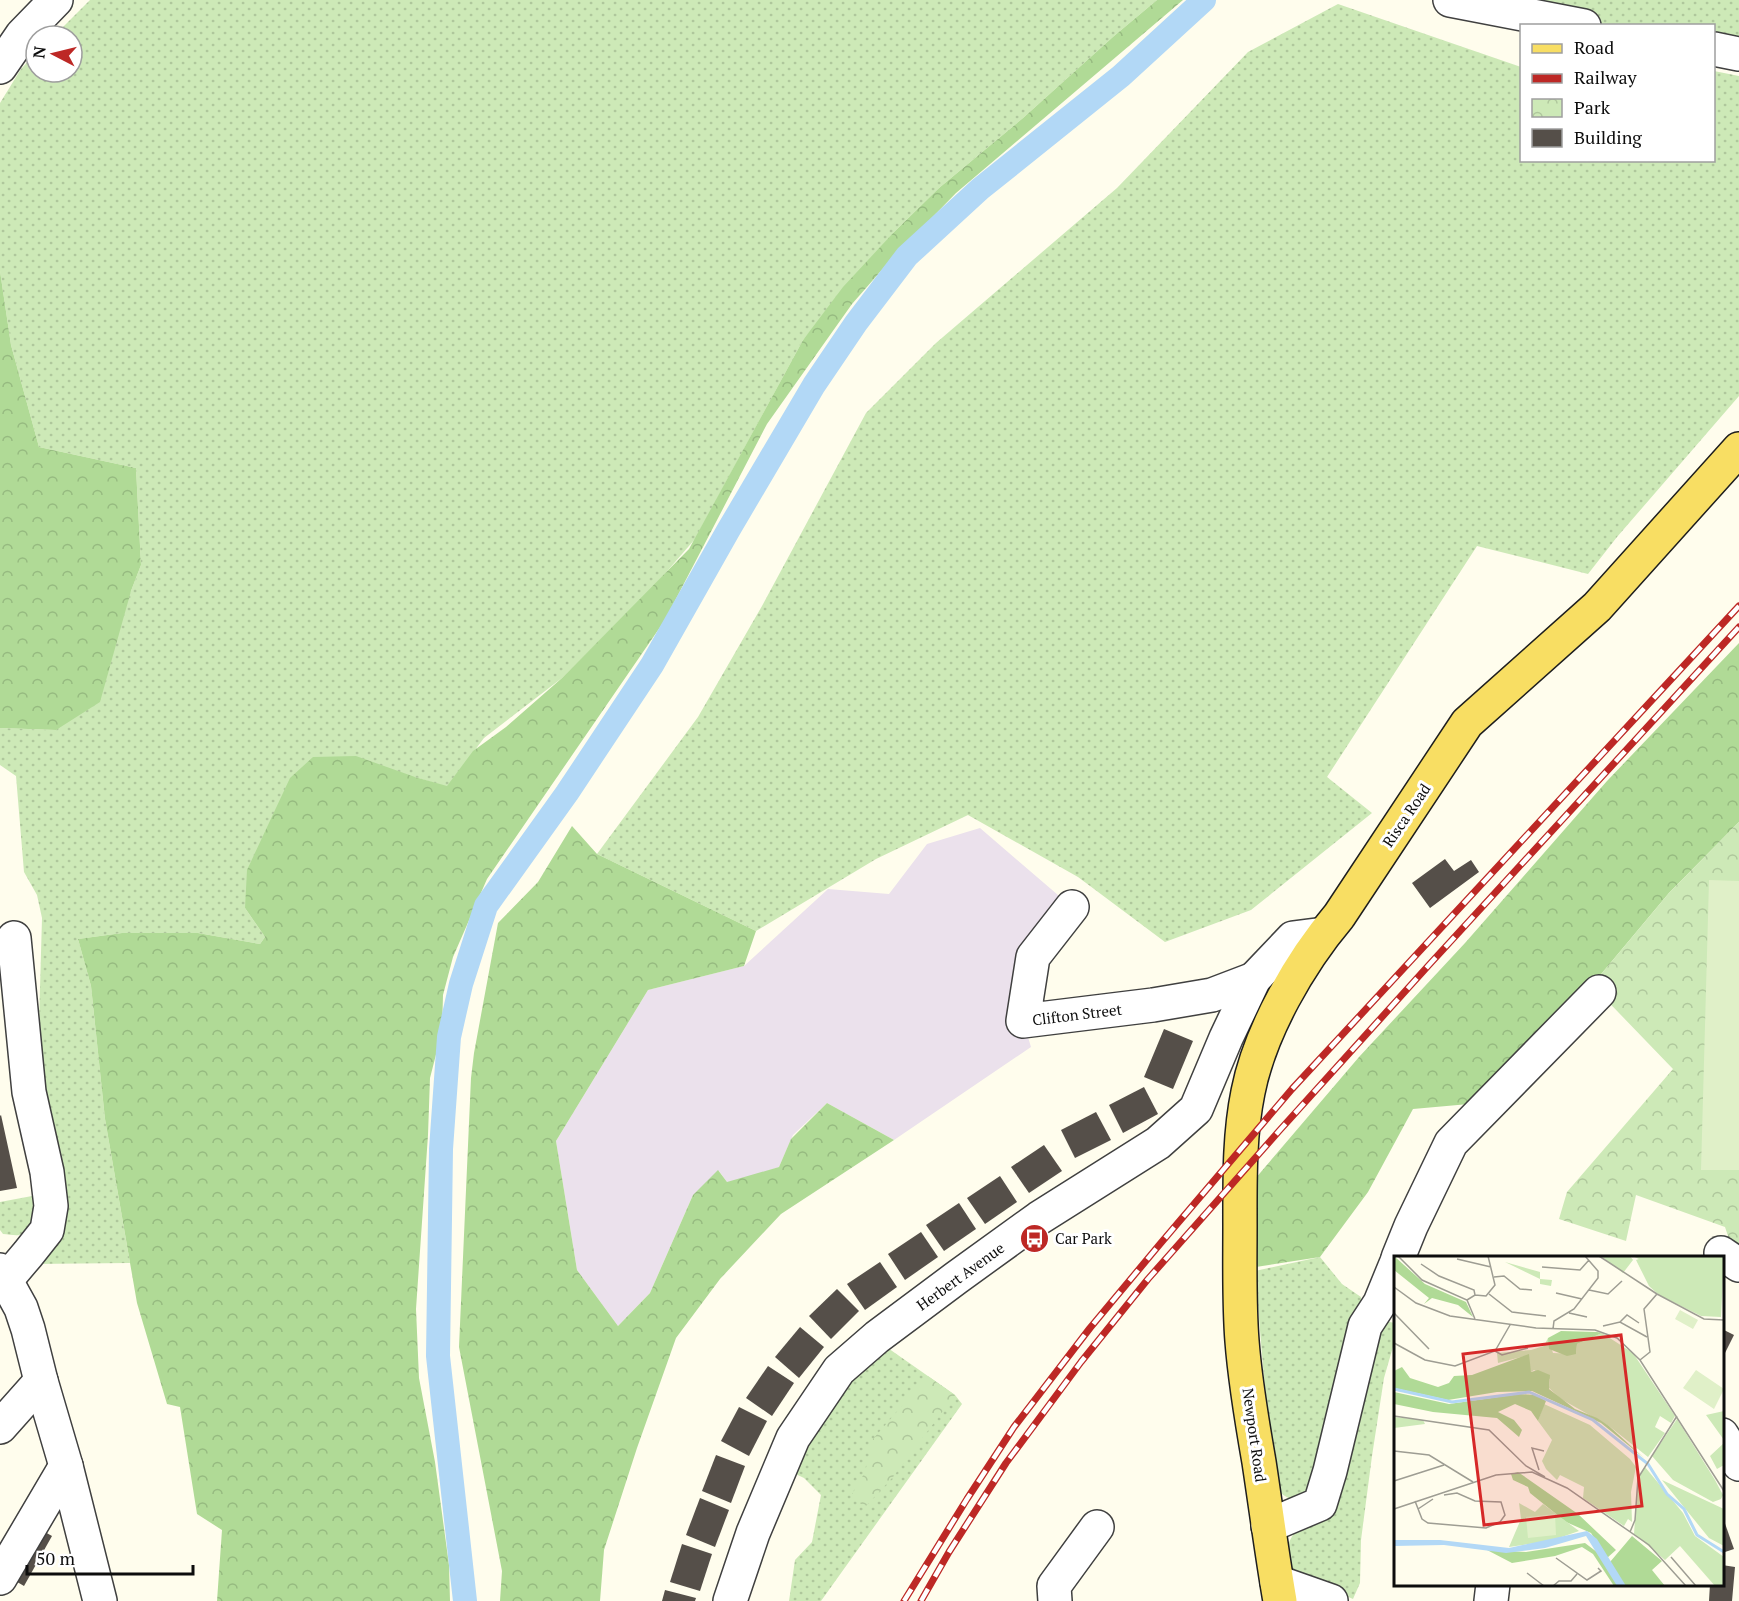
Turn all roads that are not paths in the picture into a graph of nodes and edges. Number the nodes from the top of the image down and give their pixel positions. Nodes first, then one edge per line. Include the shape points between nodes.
1 (56, 0) edge
2 (1450, 0) edge
3 (1574, 24) edge
4 (1715, 49) edge
5 (1739, 54) edge
6 (0, 67) edge
7 (1739, 449) edge
8 (1072, 907) dead end
9 (1324, 934) junction
10 (14, 938) dead end
11 (1254, 979) junction
12 (1599, 992) dead end
13 (1398, 1256) edge
14 (1240, 1268) joint
15 (1394, 1270) edge
16 (2, 1279) edge
17 (1388, 1306) edge
18 (41, 1381) junction
19 (0, 1427) edge
20 (1724, 1437) edge
21 (1739, 1464) edge
22 (66, 1466) junction
23 (1268, 1526) junction
24 (1097, 1527) dead end
25 (0, 1578) edge
26 (90, 1585) edge
27 (1493, 1586) edge
28 (1278, 1591) edge
29 (730, 1601) edge
30 (1055, 1601) edge
31 (1331, 1601) edge
32 (1491, 1601) edge

1 - 6 street via 22,35
2 - 3 street
4 - 5 street
7 - 9 main road, Risca Road via 1597,607 1467,723
8 - 11 street, Clifton Street via 1033,957 1023,1021 1212,995
9 - 11 street, Herbert Avenue via 1293,939
9 - 14 main road, Risca Road via 1276,1013 1248,1091 1240,1188
10 - 16 street via 29,1092 51,1206 47,1230
11 - 29 street, Herbert Avenue via 1196,1109 1158,1143 1039,1218 956,1278 839,1370 793,1438 753,1533
12 - 13 street via 1451,1143
14 - 23 main road, Newport Road via 1242,1341
15 - 17 street
16 - 18 street via 21,1308
17 - 23 street via 1365,1326 1320,1504
18 - 19 street
18 - 22 street
20 - 21 street
22 - 25 street
22 - 26 street
23 - 28 main road, Newport Road
24 - 30 street via 1054,1586
27 - 32 street
28 - 31 street

